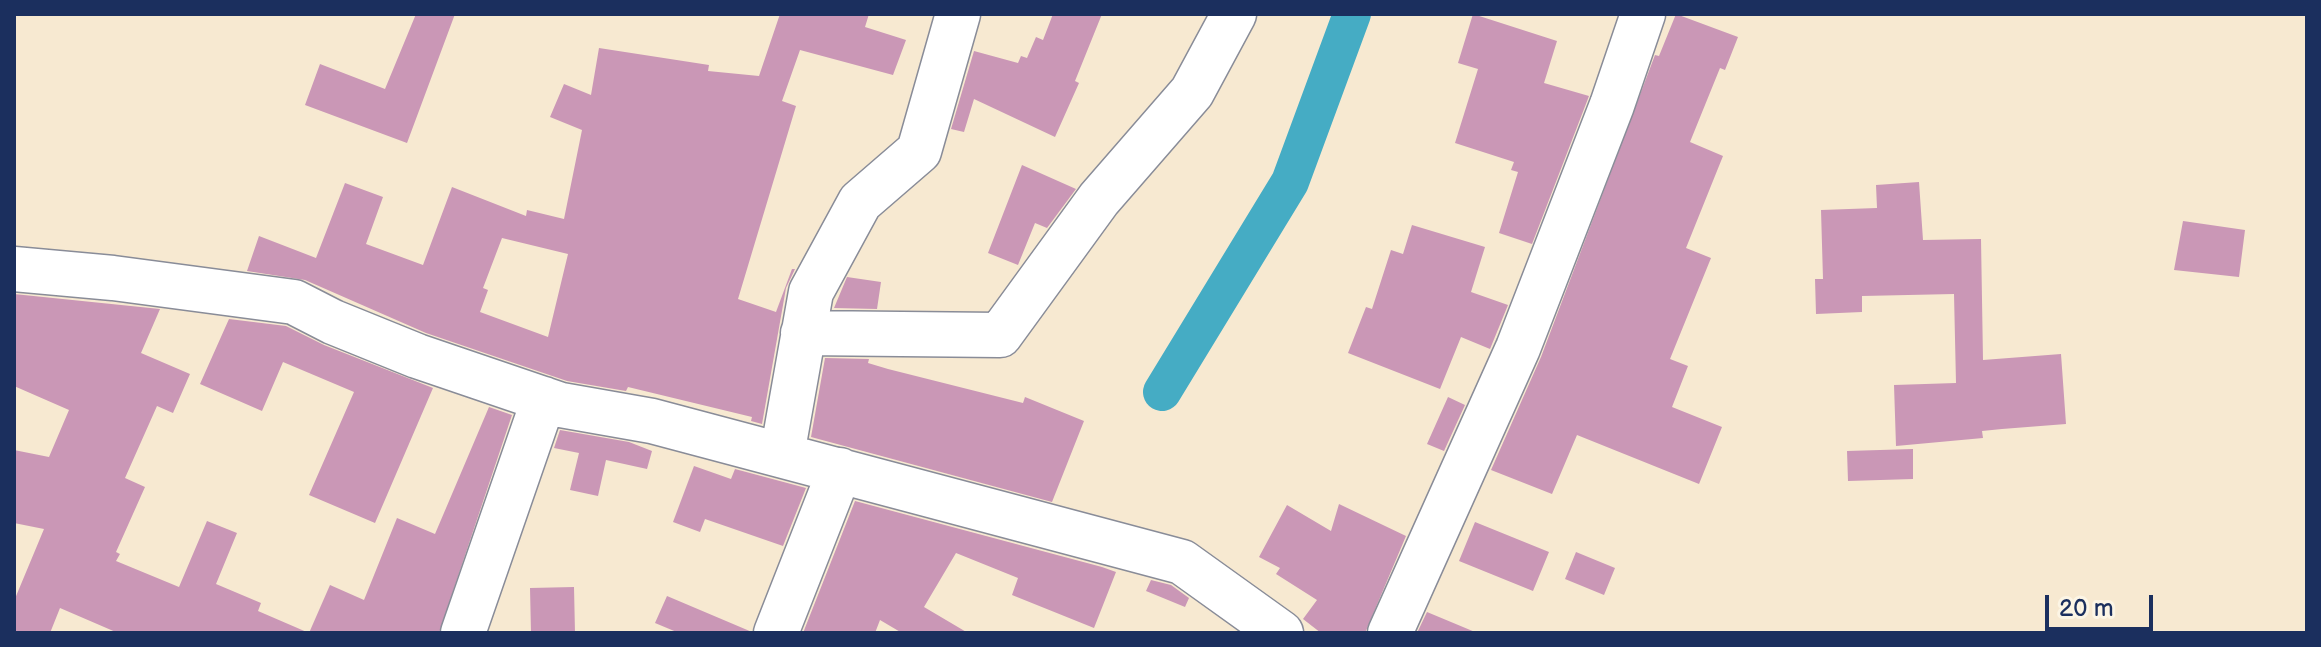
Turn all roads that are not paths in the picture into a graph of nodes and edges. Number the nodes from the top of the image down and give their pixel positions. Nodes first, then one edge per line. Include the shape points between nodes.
1 (958, 14) edge
2 (1234, 14) edge
3 (1643, 14) edge
4 (14, 269) edge
5 (803, 333) junction
6 (544, 399) junction
7 (782, 455) junction
8 (840, 470) junction
9 (463, 633) edge
10 (776, 633) edge
11 (1281, 633) edge
12 (1390, 633) edge

1 - 5 street via 919,151 860,202 811,292
2 - 5 street via 1192,92 1099,199 1000,335
3 - 12 street via 1518,348
4 - 6 street via 294,302 417,356
5 - 7 street
6 - 7 street
6 - 9 street
7 - 8 street
8 - 10 street
8 - 11 street via 1182,562

